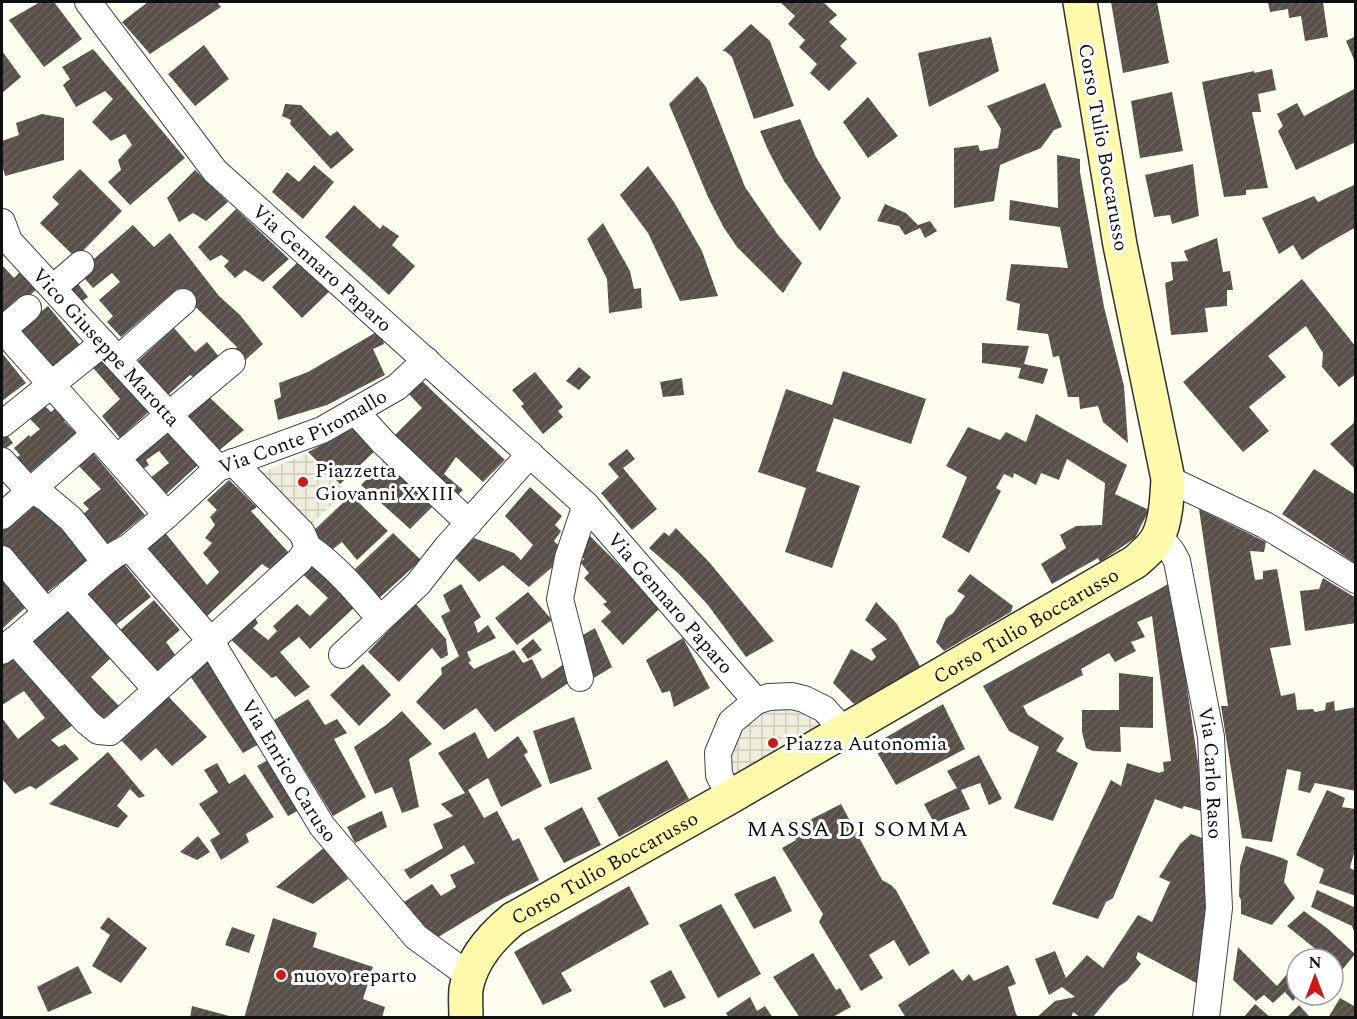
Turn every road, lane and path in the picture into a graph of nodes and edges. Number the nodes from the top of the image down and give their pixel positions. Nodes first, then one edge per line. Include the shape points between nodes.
1 (88, 2) edge
2 (1080, 2) edge
3 (2, 222) edge
4 (81, 264) dead end
5 (52, 288) junction
6 (183, 302) dead end
7 (28, 308) dead end
8 (2, 329) edge
9 (110, 351) junction
10 (426, 360) junction
11 (232, 362) dead end
12 (51, 384) junction
13 (355, 411) junction
14 (169, 414) junction
15 (2, 424) edge
16 (95, 434) junction
17 (530, 454) junction
18 (117, 458) junction
19 (2, 461) edge
20 (226, 465) junction
21 (1168, 479) junction
22 (32, 489) junction
23 (586, 505) junction
24 (167, 515) junction
25 (2, 516) edge
26 (469, 523) junction
27 (1159, 536) junction
28 (129, 547) junction
29 (308, 547) junction
30 (2, 559) edge
31 (105, 562) junction
32 (1356, 580) edge
33 (69, 593) junction
34 (46, 612) junction
35 (380, 619) junction
36 (210, 640) junction
37 (8, 646) edge
38 (342, 655) dead end
39 (580, 678) dead end
40 (156, 689) junction
41 (756, 701) junction
42 (841, 732) junction
43 (730, 797) junction
44 (471, 976) junction
45 (466, 1017) edge
46 (1206, 1017) edge

1 - 10 street, Via Gennaro Paparo via 215,171
2 - 21 street, Corso Tulio Boccarusso via 1119,244
3 - 5 street, Vico Giuseppe Marotta via 9,241
4 - 5 street
5 - 9 street, Vico Giuseppe Marotta
6 - 9 street
7 - 8 street
8 - 12 street
9 - 12 street
9 - 14 street, Vico Giuseppe Marotta
10 - 13 street, Via Conte Piromallo via 397,387
10 - 17 street, Via Gennaro Paparo
11 - 14 street
12 - 15 street
12 - 16 street
13 - 20 street, Via Conte Piromallo via 322,430
13 - 26 street
14 - 18 street
14 - 20 street, Vico Giuseppe Marotta
16 - 18 street
16 - 22 street
17 - 23 street, Via Gennaro Paparo
17 - 26 street
18 - 24 street
19 - 22 street
20 - 24 street, Via Conte Piromallo
20 - 29 street via 302,533
21 - 27 street, Corso Tulio Boccarusso
21 - 32 street via 1265,525
22 - 25 street
22 - 31 street via 70,519
23 - 39 street, Via Gennaro Paparo via 568,558 560,599
23 - 41 street, Via Gennaro Paparo
24 - 28 street, Via Conte Piromallo
26 - 35 street via 418,584
27 - 42 street, Corso Tulio Boccarusso via 1135,562
27 - 46 street, Via Carlo Raso via 1177,561 1211,736 1219,908
28 - 31 street, Via Conte Piromallo
28 - 36 street, Via Enrico Caruso
29 - 35 street via 324,558
29 - 36 street via 300,560
30 - 34 street
31 - 33 street, Via Conte Piromallo
33 - 34 street, Via Conte Piromallo
33 - 40 street
34 - 37 street, Via Conte Piromallo
35 - 38 street
36 - 40 street, Via Conte Piromallo
36 - 44 street, Via Enrico Caruso via 322,826 416,937
37 - 40 street, Via Conte Piromallo via 98,731 110,732
41 - 42 street via 792,696 804,699 824,709
41 - 43 street via 730,722 718,753 720,776
42 - 43 street, Corso Tulio Boccarusso
43 - 44 street, Corso Tulio Boccarusso via 513,919 485,947
44 - 45 street, Corso Tulio Boccarusso via 466,988

